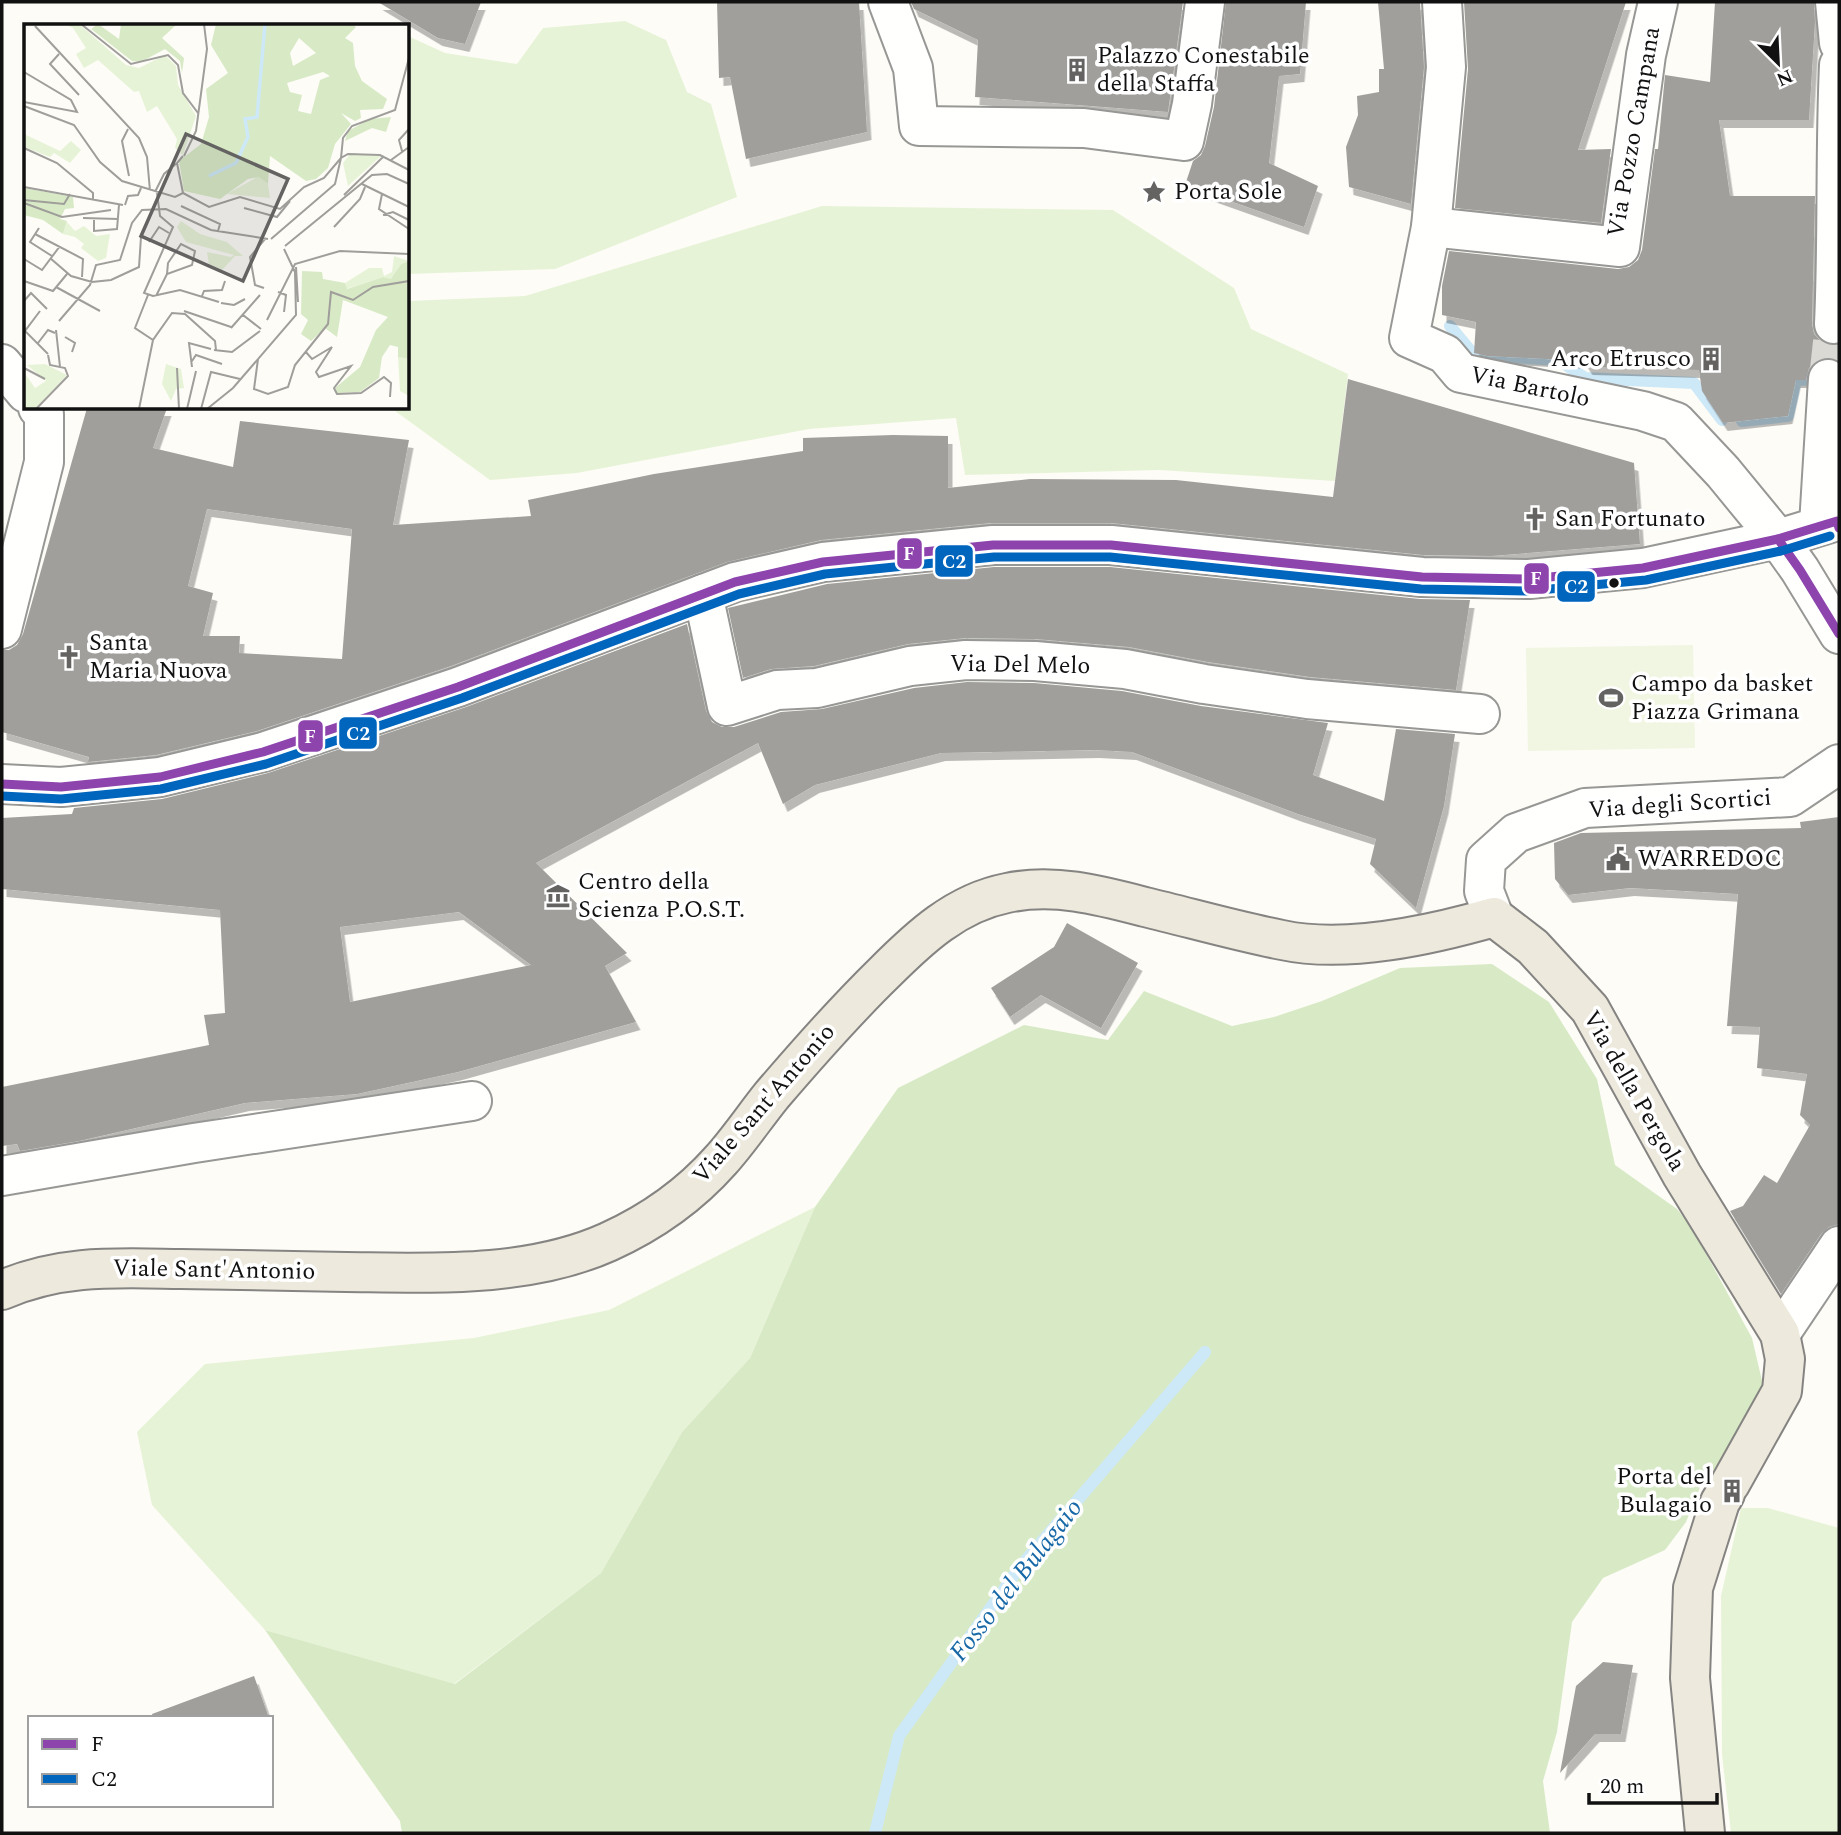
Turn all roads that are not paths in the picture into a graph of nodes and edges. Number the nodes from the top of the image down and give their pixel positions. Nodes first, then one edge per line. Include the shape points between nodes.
1 (888, 2) edge
2 (1205, 2) edge
3 (1442, 2) edge
4 (1658, 2) edge
5 (1835, 2) edge
6 (1839, 43) edge
7 (1839, 65) edge
8 (1431, 227) junction
9 (1834, 324) dead end
10 (2, 365) edge
11 (1829, 379) tunnel mouth
12 (24, 391) edge
13 (40, 410) edge
14 (1834, 521) edge
15 (1778, 539) junction
16 (703, 594) junction
17 (2, 629) edge
18 (1839, 634) edge
19 (1480, 714) dead end
20 (1839, 764) edge
21 (2, 784) edge
22 (1494, 917) junction
23 (472, 1101) dead end
24 (2, 1176) edge
25 (1839, 1246) edge
26 (2, 1290) edge
27 (1780, 1334) junction
28 (1705, 1833) edge

1 - 2 street via 913,68 919,127 1084,128 1184,141
3 - 8 street, Via Bartolo via 1446,67
4 - 8 street, Via Pozzo Campana via 1646,55 1620,247
5 - 6 street
7 - 9 street
8 - 15 street, Via Bartolo via 1409,338 1445,354 1461,373 1676,422
10 - 12 street
11 - 14 street
13 - 17 street via 44,414 44,461
14 - 15 street
15 - 16 street via 1643,568 1529,579 1423,577 1111,545 993,545 823,562
15 - 18 street
16 - 19 street, Via Del Melo via 727,706 777,690 817,688 910,666 966,660 1125,669 1307,699
16 - 21 street via 458,687 264,752 160,777 61,787
20 - 22 street, Via degli Scortici via 1790,797 1585,808 1516,833 1486,860 1484,891
22 - 26 main road, Viale Sant'Antonio via 1454,929 1374,942 1287,942 1094,894 1056,888 1006,893 966,907 923,933 832,1024 720,1161 674,1202 605,1244 543,1263 482,1270 405,1273 92,1267 27,1279
22 - 27 main road, Via della Pergola via 1533,947 1590,1009 1682,1175
23 - 24 street
25 - 27 street
27 - 28 main road via 1785,1359 1782,1391 1720,1502 1693,1588 1690,1678

